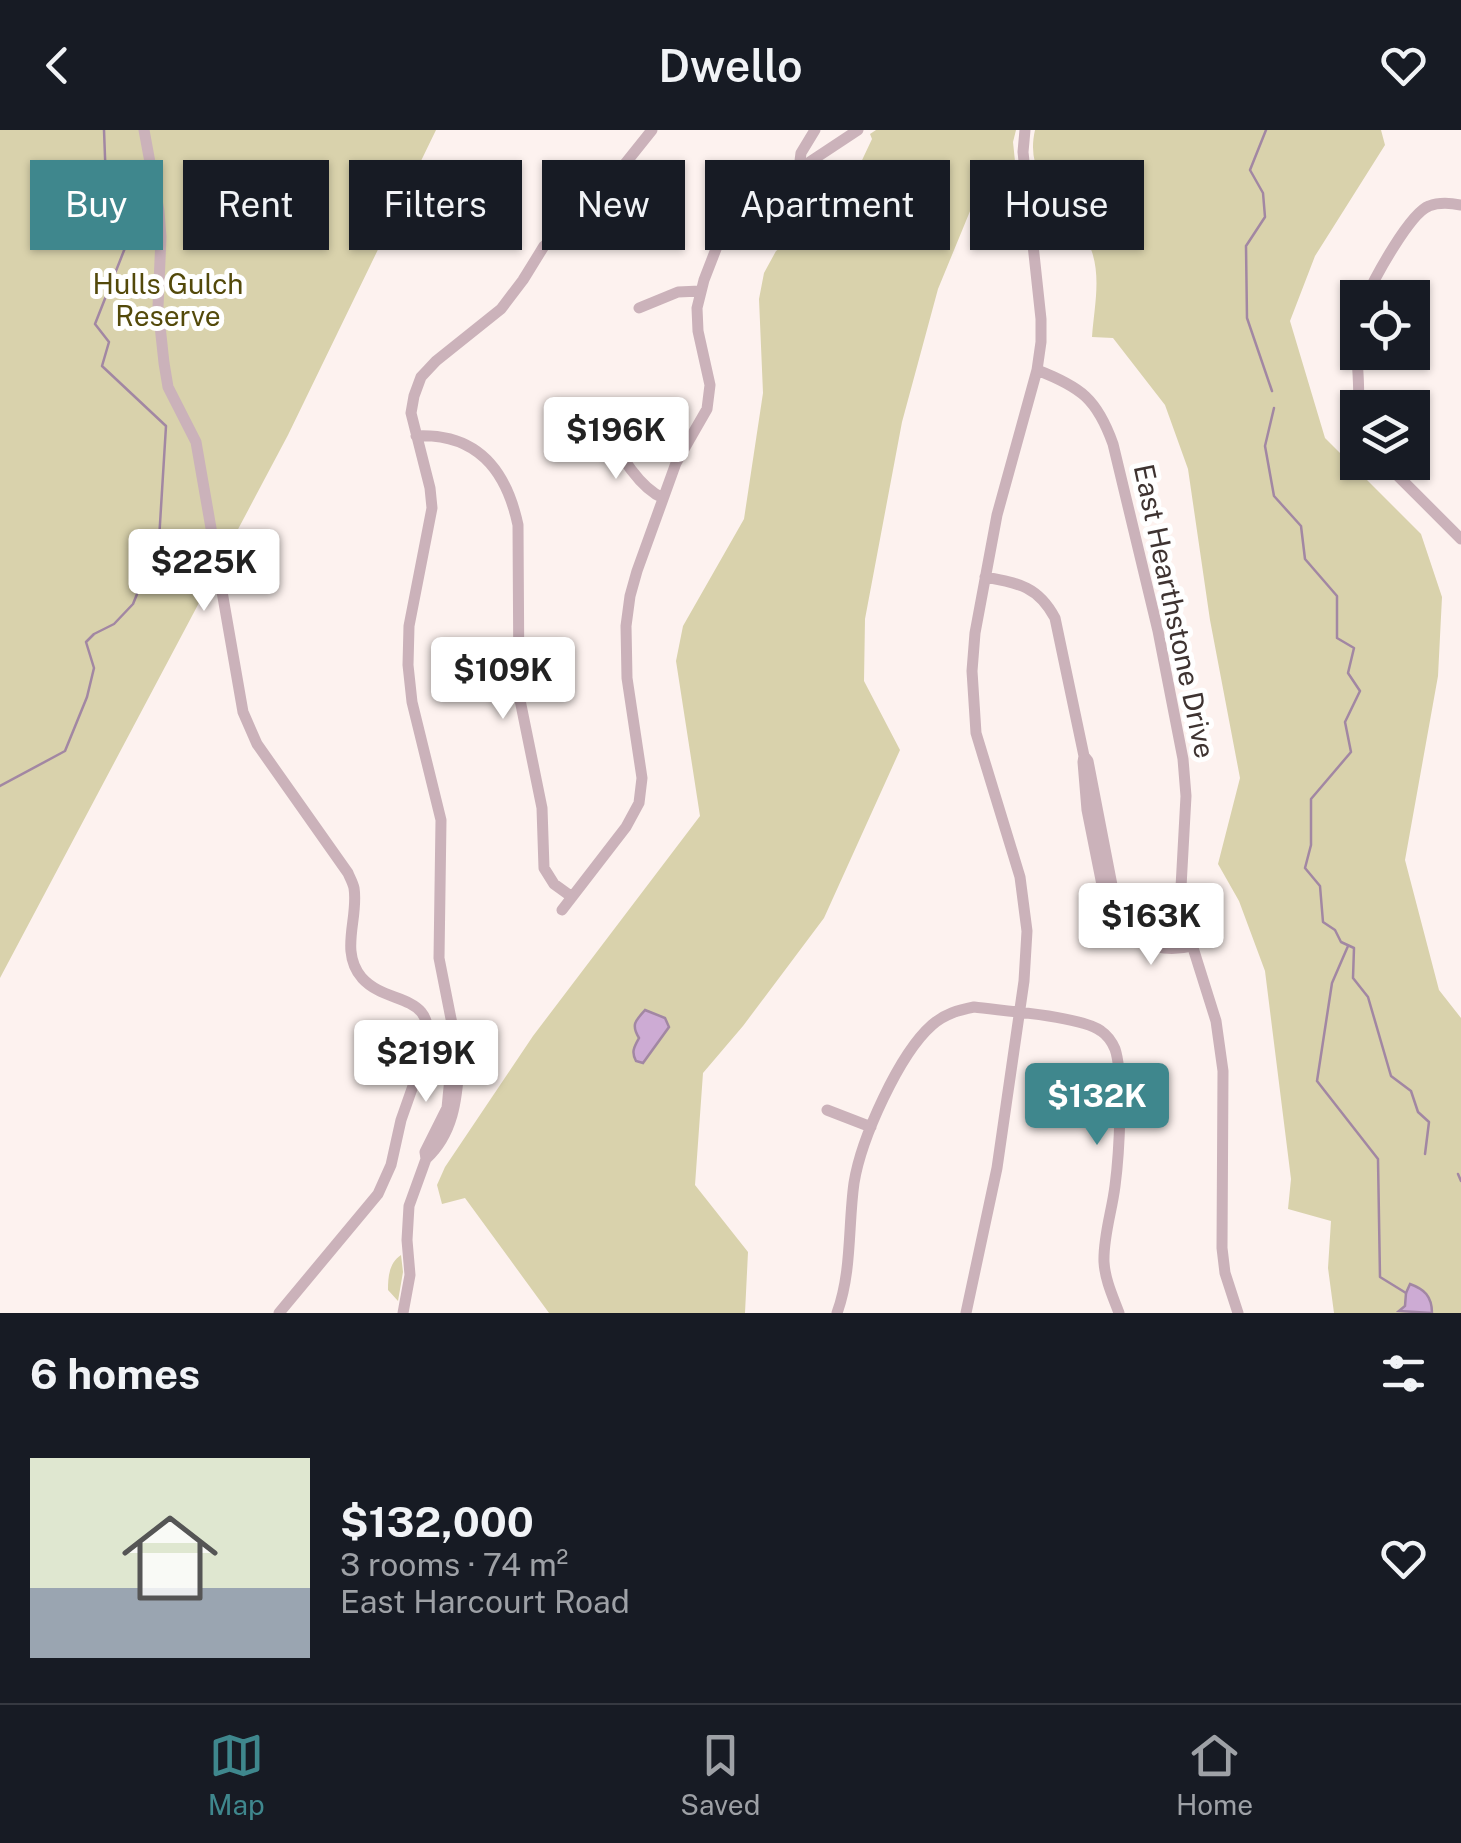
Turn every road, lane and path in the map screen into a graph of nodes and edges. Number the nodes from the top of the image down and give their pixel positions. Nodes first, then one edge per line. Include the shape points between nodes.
1 (144, 130) edge
2 (652, 130) edge
3 (815, 130) edge
4 (858, 130) edge
5 (1025, 130) edge
6 (801, 160) edge
7 (813, 160) edge
8 (1461, 206) edge
9 (716, 250) edge
10 (1374, 280) edge
11 (700, 291) junction
12 (638, 308) dead end
13 (1037, 370) junction
14 (613, 432) dead end
15 (416, 436) junction
16 (1402, 480) edge
17 (663, 498) junction
18 (1461, 539) edge
19 (985, 577) junction
20 (572, 897) junction
21 (562, 910) dead end
22 (1194, 946) junction
23 (1020, 1014) junction
24 (827, 1110) dead end
25 (871, 1128) junction
26 (279, 1313) edge
27 (403, 1313) edge
28 (837, 1313) edge
29 (966, 1313) edge
30 (1120, 1313) edge
31 (1238, 1313) edge

1 - 26 street via 159,210 158,307 168,388 196,442 242,712 257,744 348,873 354,966 364,981 419,1008 428,1024 426,1049 378,1194
2 - 15 street via 596,200 544,246 501,308 421,377 410,413
3 - 6 street
4 - 7 street
5 - 13 street via 1041,320
8 - 10 street via 1443,203 1416,214
9 - 11 street
11 - 12 street
11 - 17 street via 698,331 710,396
13 - 19 street
13 - 22 street, East Hearthstone Drive via 1090,400 1113,444 1183,759 1181,887
14 - 17 street via 618,452 648,490
15 - 20 street via 444,436 476,450 514,508 519,695 542,808 544,868
15 - 27 street via 432,508 408,626 408,665 440,820 439,958 459,1065 455,1111 426,1159 409,1206
16 - 18 street
17 - 20 street via 626,626 639,803
19 - 22 street via 1031,589 1054,618 1110,916 1146,945
19 - 23 street via 973,698 976,733 1025,904
20 - 21 street
22 - 31 street, East Hearthstone Drive via 1223,1071 1222,1248
23 - 25 street via 974,1007 931,1025 907,1055
23 - 29 street via 998,1168
23 - 30 street via 1084,1022 1116,1051 1119,1135 1104,1265
24 - 25 street
25 - 28 street via 855,1180

